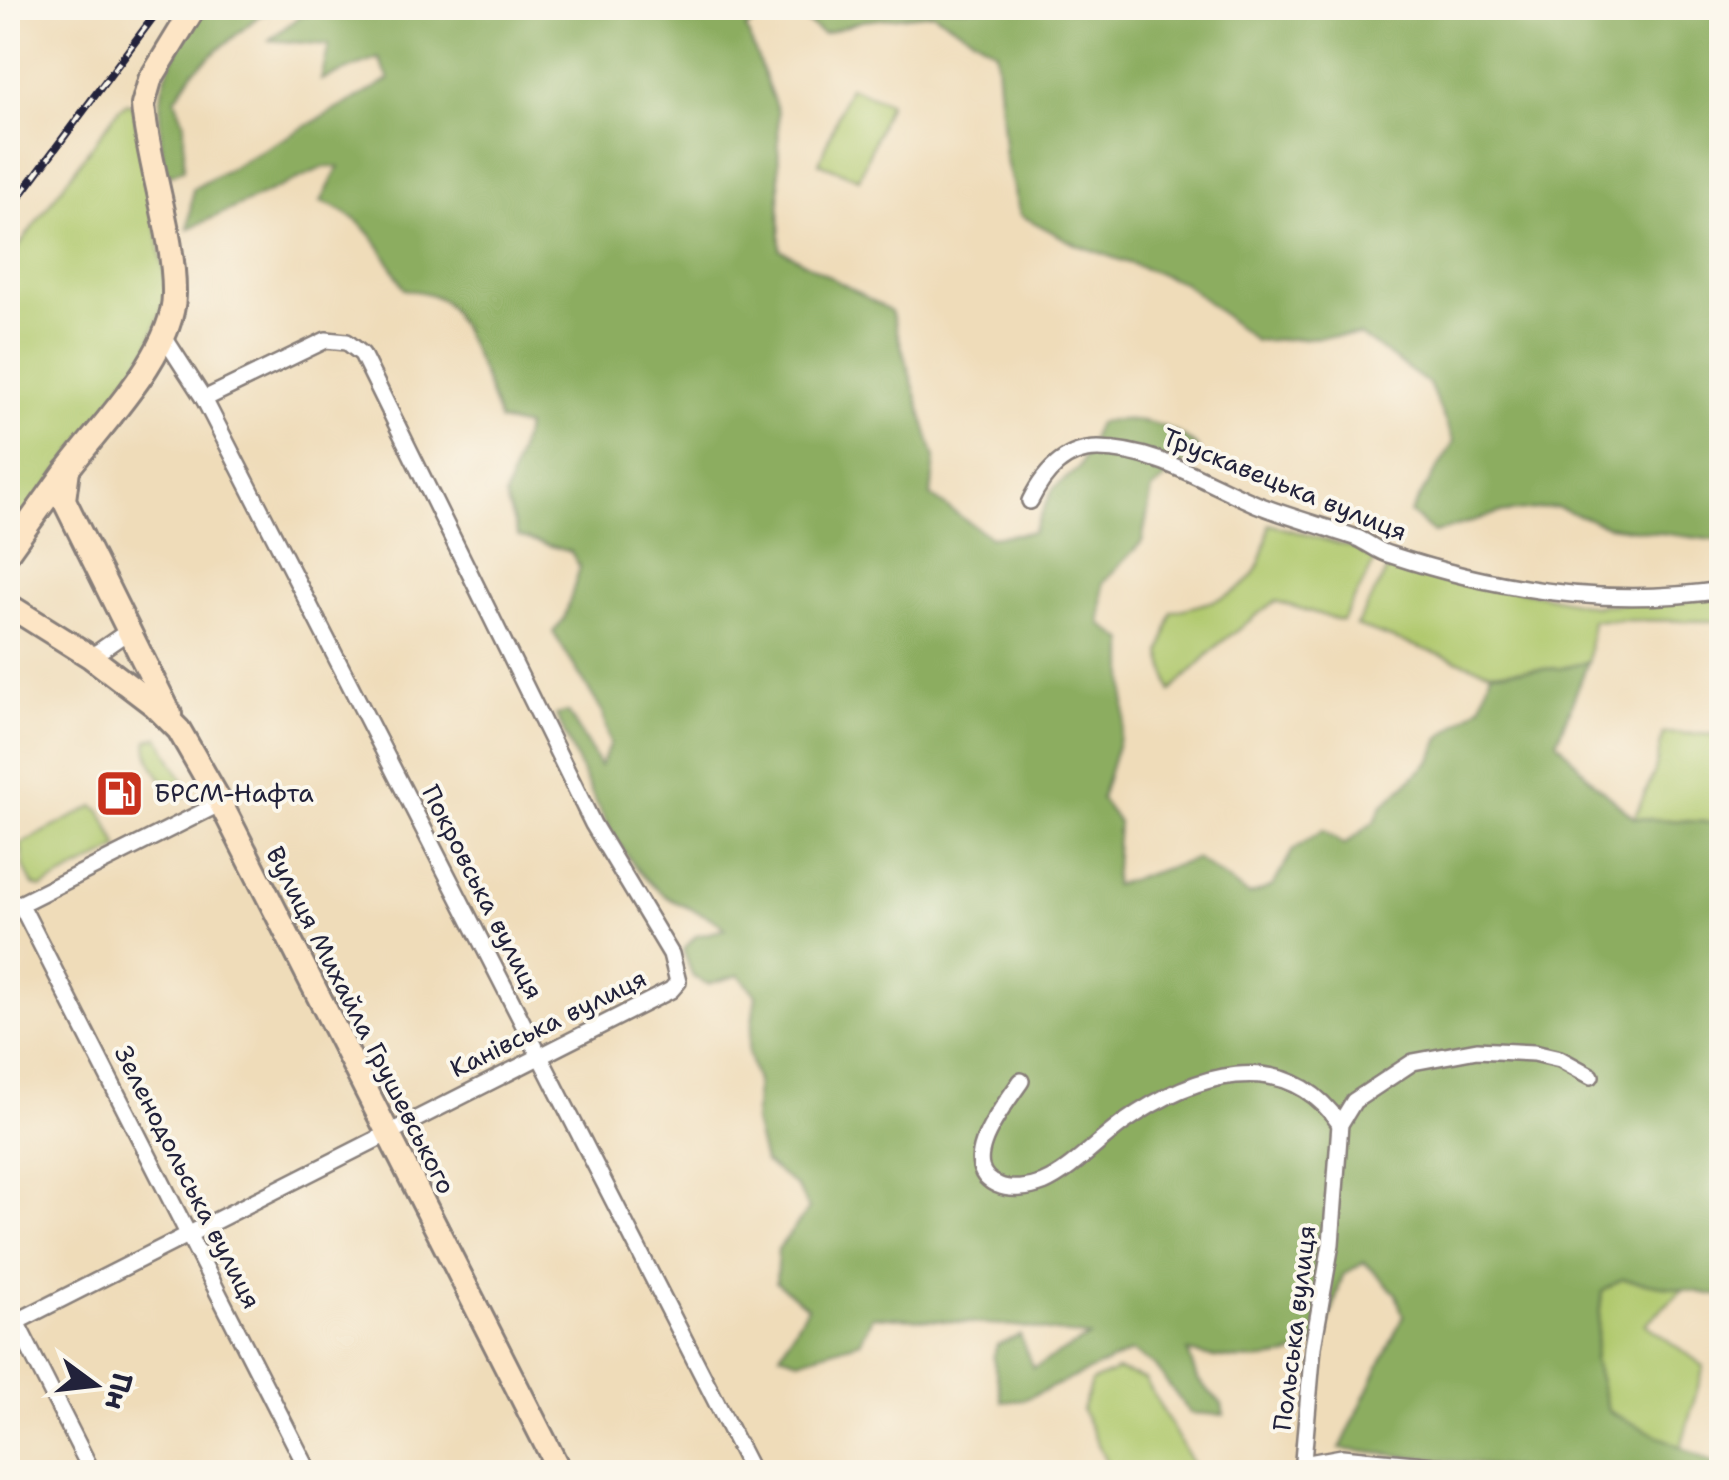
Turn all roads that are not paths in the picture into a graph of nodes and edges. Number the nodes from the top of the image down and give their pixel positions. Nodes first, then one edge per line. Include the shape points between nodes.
1 (194, 8) edge
2 (164, 337) junction
3 (204, 398) junction
4 (68, 469) junction
5 (1030, 501) dead end
6 (8, 552) edge
7 (1722, 590) edge
8 (8, 605) edge
9 (128, 632) junction
10 (90, 657) junction
11 (179, 730) junction
12 (221, 803) junction
13 (14, 908) edge
14 (538, 1055) junction
15 (1591, 1076) dead end
16 (1021, 1080) dead end
17 (1340, 1124) junction
18 (387, 1131) junction
19 (189, 1234) junction
20 (8, 1306) edge
21 (12, 1324) edge
22 (1302, 1468) edge
23 (92, 1472) edge
24 (309, 1472) edge
25 (560, 1472) edge
26 (752, 1472) edge
27 (1496, 1472) edge

1 - 2 street via 150,80 143,105 174,294
2 - 3 street, Покровська вулиця
2 - 4 street
3 - 14 street, Покровська вулиця
3 - 14 street, Канівська вулиця via 326,340 348,342 368,365 593,824 661,935 678,973 671,990
4 - 6 street
4 - 9 street via 64,500
5 - 7 street, Трускавецька вулиця via 1060,460 1085,450 1116,450 1153,457 1387,554 1469,576 1588,596
8 - 10 street, Вулиця Михайла Грушевського
9 - 10 street
9 - 11 street
10 - 11 street, Вулиця Михайла Грушевського
11 - 12 street, Вулиця Михайла Грушевського
12 - 13 street
12 - 18 street, Вулиця Михайла Грушевського
13 - 19 street, Зеленодольська вулиця
14 - 18 street, Канівська вулиця
14 - 26 street, Покровська вулиця
15 - 17 street via 1534,1054 1444,1053 1379,1082 1354,1101
16 - 17 street via 980,1151 982,1170 994,1184 1011,1189 1044,1183 1158,1100 1225,1077 1282,1077 1314,1095
17 - 22 street, Польська вулиця
18 - 19 street, Канівська вулиця
18 - 25 street, Вулиця Михайла Грушевського
19 - 21 street, Канівська вулиця
19 - 24 street, Зеленодольська вулиця
20 - 21 street
21 - 23 street
22 - 27 street, Польська вулиця via 1342,1457

